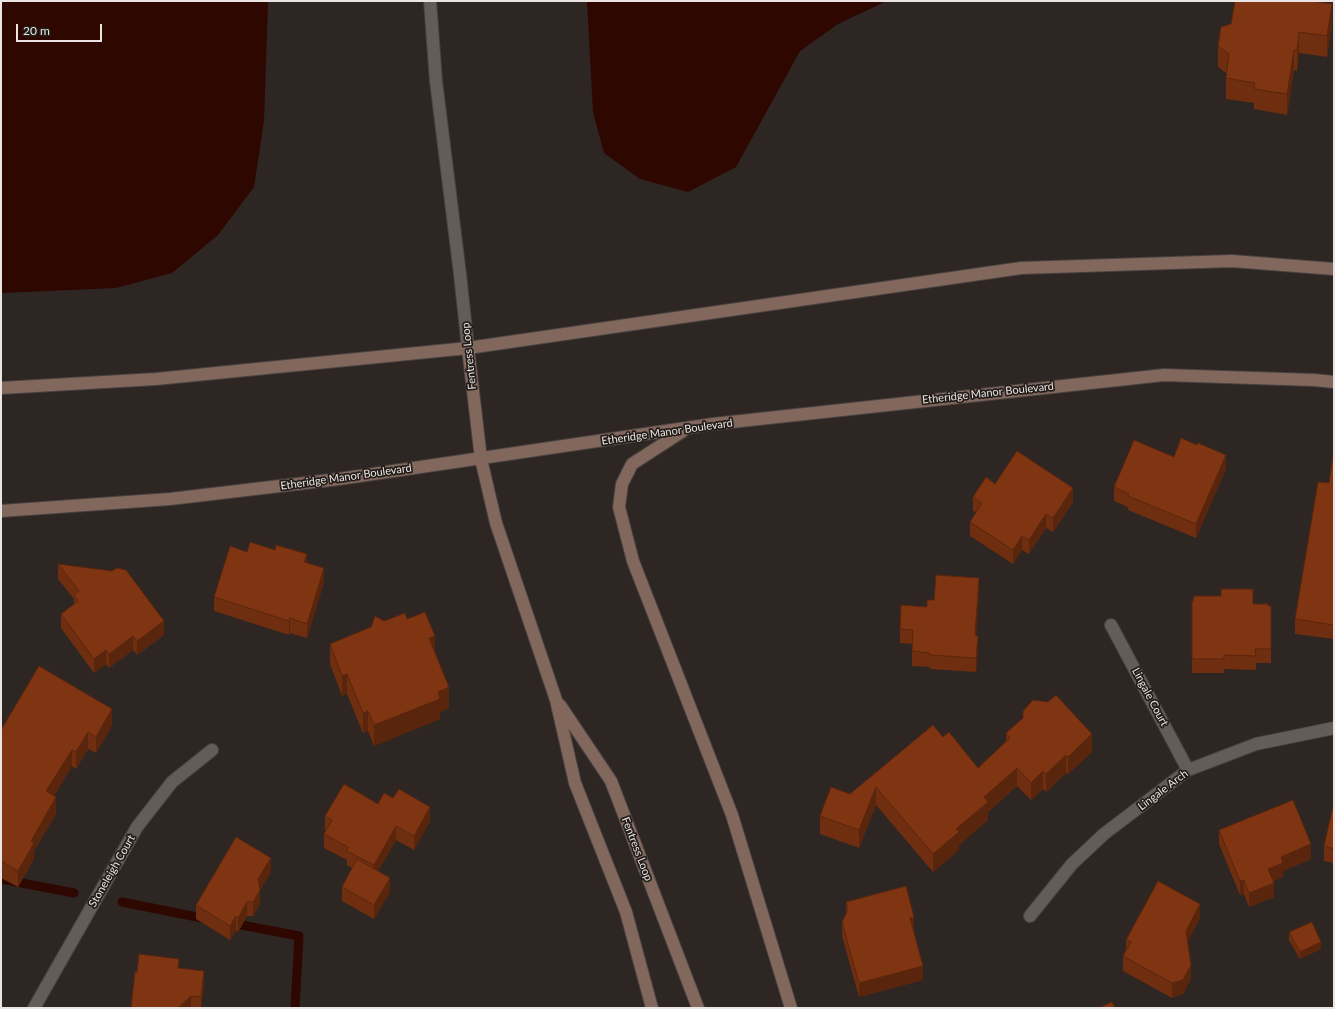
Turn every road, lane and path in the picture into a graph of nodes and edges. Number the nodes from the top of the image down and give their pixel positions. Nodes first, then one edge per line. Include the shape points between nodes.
1 (430, 1) edge
2 (1334, 269) edge
3 (468, 348) junction
4 (1334, 382) edge
5 (1, 388) edge
6 (687, 428) junction
7 (481, 459) junction
8 (1, 511) edge
9 (1111, 625) dead end
10 (556, 700) junction
11 (1334, 728) edge
12 (212, 750) dead end
13 (1188, 770) junction
14 (1030, 916) dead end
15 (34, 1008) edge
16 (652, 1008) edge
17 (698, 1008) edge
18 (791, 1008) edge

1 - 3 street, Fentress Loop via 436,81
2 - 3 main road via 1232,261 1021,268
3 - 5 main road via 156,379
3 - 7 main road, Fentress Loop
4 - 6 main road, Etheridge Manor Boulevard via 1164,375
6 - 7 main road, Etheridge Manor Boulevard
6 - 18 main road via 632,464 622,484 619,507 633,561 732,815
7 - 8 main road, Etheridge Manor Boulevard via 170,499
7 - 10 main road, Fentress Loop via 496,524
9 - 13 street, Lingale Court
10 - 16 main road, Fentress Loop via 575,783 626,912
10 - 17 main road, Fentress Loop via 611,781
11 - 13 street, Lingale Arch via 1256,744
12 - 15 street, Stoneleigh Court via 172,782 137,828
13 - 14 street, Lingale Arch via 1093,844 1072,864

